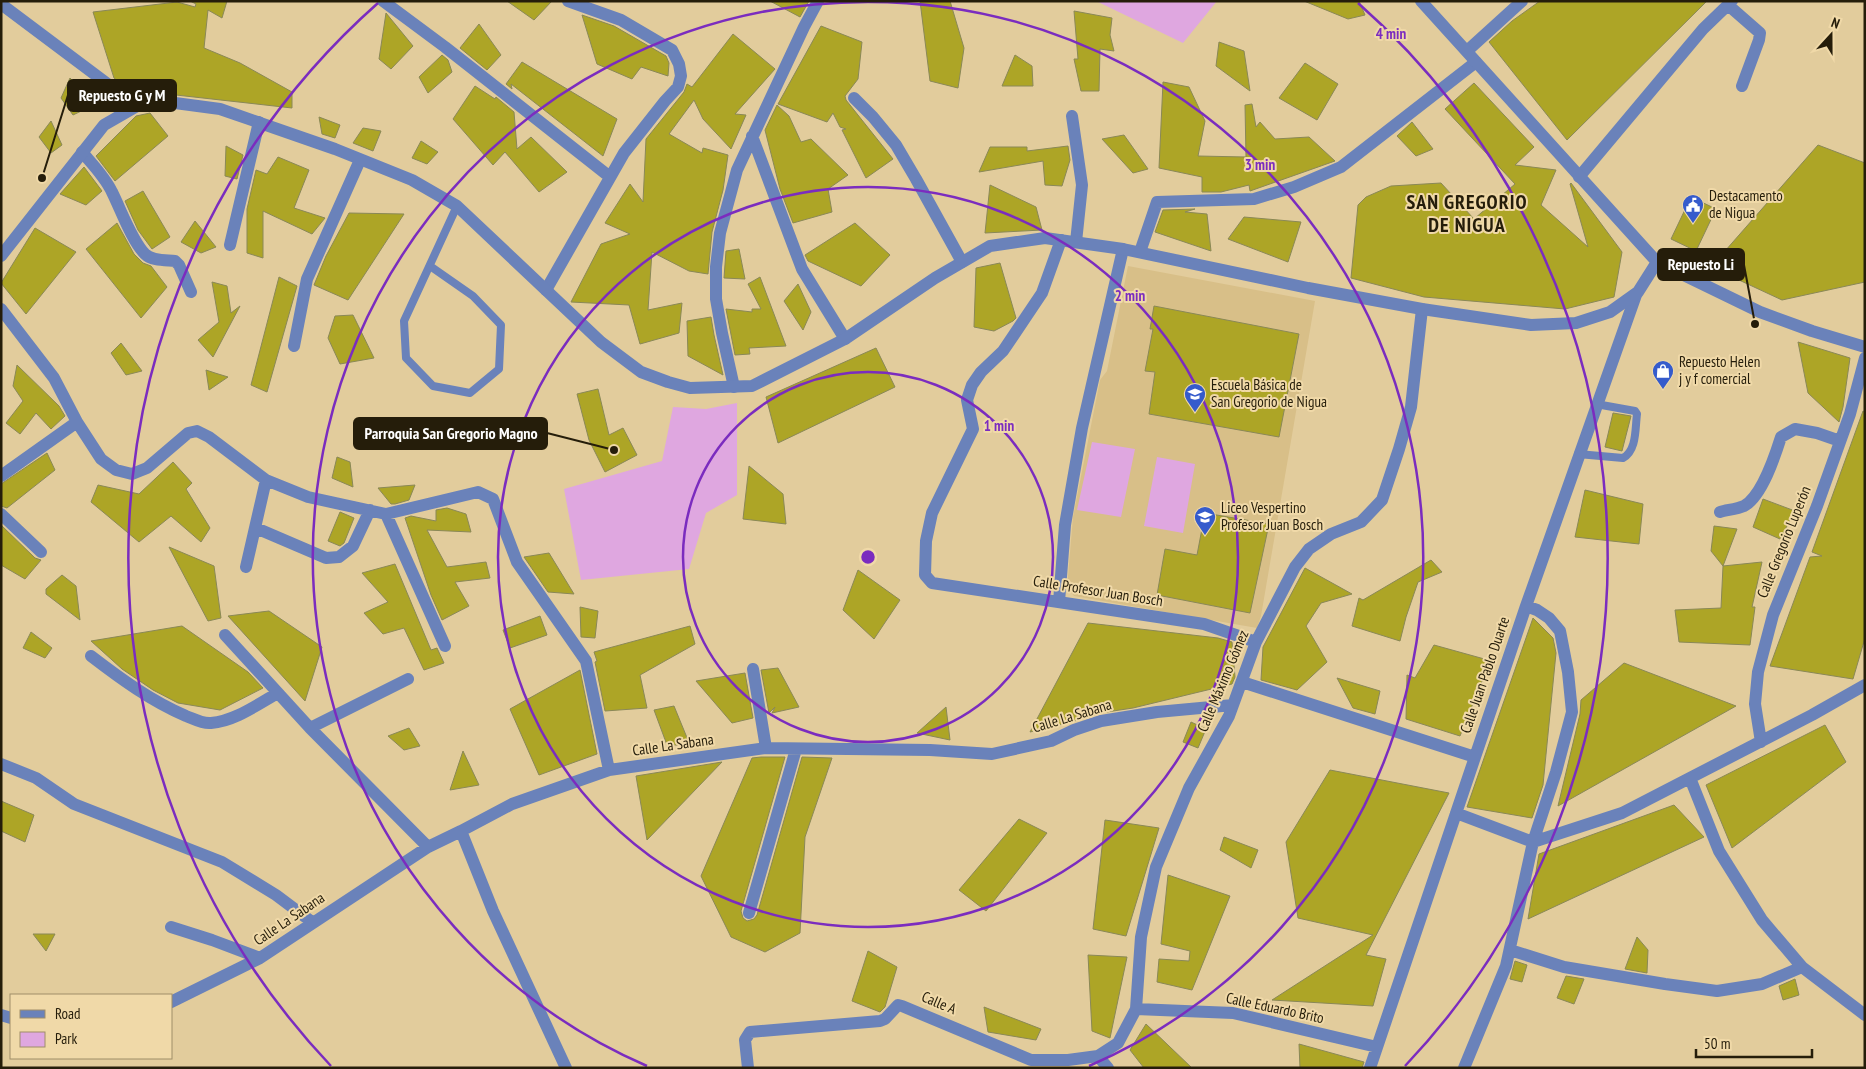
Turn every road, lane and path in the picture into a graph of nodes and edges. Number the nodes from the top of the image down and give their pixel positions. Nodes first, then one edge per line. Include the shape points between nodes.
1 (383, 1) edge
2 (568, 1) edge
3 (818, 1) edge
4 (1421, 1) edge
5 (1522, 1) edge
6 (1730, 3) edge
7 (8, 5) edge
8 (1467, 51) junction
9 (1476, 62) junction
10 (1742, 86) dead end
11 (854, 98) dead end
12 (138, 106) junction
13 (1072, 116) dead end
14 (259, 122) junction
15 (752, 136) junction
16 (82, 152) junction
17 (360, 160) junction
18 (1579, 177) junction
19 (610, 178) junction
20 (457, 206) junction
21 (1061, 240) junction
22 (1076, 242) junction
23 (230, 245) dead end
24 (1123, 249) junction
25 (1140, 252) junction
26 (1, 256) edge
27 (962, 262) junction
28 (1657, 262) junction
29 (430, 266) junction
30 (546, 290) junction
31 (191, 292) dead end
32 (1636, 295) junction
33 (1, 309) edge
34 (1422, 309) junction
35 (846, 340) junction
36 (294, 346) dead end
37 (1865, 347) edge
38 (1865, 358) edge
39 (734, 387) junction
40 (1596, 404) junction
41 (77, 422) junction
42 (1840, 441) junction
43 (1578, 454) junction
44 (1, 476) edge
45 (266, 480) junction
46 (370, 510) junction
47 (1720, 512) dead end
48 (1, 514) edge
49 (386, 514) junction
50 (256, 528) junction
51 (41, 552) dead end
52 (246, 567) dead end
53 (1059, 602) junction
54 (1526, 606) junction
55 (225, 635) dead end
56 (1256, 642) junction
57 (444, 646) dead end
58 (91, 656) dead end
59 (753, 669) dead end
60 (408, 679) dead end
61 (1242, 682) junction
62 (1865, 685) edge
63 (278, 693) junction
64 (1233, 705) junction
65 (310, 728) junction
66 (1761, 742) junction
67 (766, 748) junction
68 (796, 749) junction
69 (1475, 757) junction
70 (1, 764) edge
71 (609, 770) junction
72 (1690, 778) junction
73 (1456, 813) junction
74 (461, 831) junction
75 (1534, 842) junction
76 (428, 847) junction
77 (749, 913) dead end
78 (312, 922) junction
79 (171, 927) dead end
80 (1510, 950) junction
81 (260, 958) junction
82 (1802, 967) junction
83 (172, 1002) edge
84 (1136, 1009) junction
85 (1865, 1015) edge
86 (1377, 1047) junction
87 (1098, 1056) junction
88 (1027, 1064) edge
89 (566, 1068) edge
90 (748, 1068) edge
91 (1108, 1068) edge
92 (1370, 1068) edge
93 (1464, 1068) edge

1 - 19 street
2 - 19 street via 621,20 672,50 679,64 681,76 678,87 624,153
3 - 15 street
4 - 8 street
5 - 8 street
6 - 10 street via 1760,33
6 - 18 street via 1703,29
7 - 12 street
8 - 9 street
9 - 18 street
9 - 25 street via 1341,167 1294,188 1254,199 1157,202
11 - 27 street via 896,145
12 - 14 street via 175,103 220,109
12 - 16 street via 104,125
13 - 22 street via 1082,185
14 - 17 street
14 - 23 street
15 - 35 street via 802,269
15 - 39 street via 736,170 720,233 716,267 716,299
16 - 26 street
16 - 31 street via 112,191 146,255 154,259 175,260
17 - 20 street via 412,180
17 - 36 street via 307,279
18 - 28 street
19 - 30 street
20 - 29 lane
20 - 30 street
21 - 22 street
21 - 27 street via 1045,238 990,246
21 - 53 street, Calle Profesor Juan Bosch via 1042,293 1003,351 980,372 972,385 967,400 973,429 932,513 926,541 925,575 932,583
22 - 24 street
24 - 25 street
24 - 53 street via 1082,428 1064,525
25 - 34 street
27 - 35 street
28 - 32 street
28 - 37 street via 1760,312
29 - 29 lane via 404,321 406,358 433,386 470,393 499,369 501,325 473,296
30 - 39 street via 601,342 641,372 690,388
32 - 34 street via 1610,312 1576,324 1532,325
32 - 40 street, Calle Juan Pablo Duarte
33 - 41 street via 54,378
34 - 56 street, Calle Máximo Gómez via 1411,407 1382,500 1361,522 1331,534 1309,549 1295,568
35 - 39 street via 752,386
38 - 42 street, Calle Gregorio Luperón
40 - 43 street, Calle Juan Pablo Duarte
40 - 43 lane via 1635,411 1633,447 1623,458
41 - 44 street
41 - 45 street via 102,459 116,470 132,474 147,468 188,433 197,431
42 - 47 street via 1796,429 1781,437 1760,488 1744,506
42 - 66 street, Calle Gregorio Luperón via 1773,615 1758,672 1755,704
43 - 54 street, Calle Juan Pablo Duarte
45 - 46 street via 308,497
45 - 50 street
46 - 49 street
46 - 50 street via 353,546 339,557 326,558
48 - 51 street
49 - 57 street
49 - 71 street via 478,492 493,499 517,562 586,661
50 - 52 street
53 - 56 street, Calle Profesor Juan Bosch via 1204,624
54 - 69 street, Calle Juan Pablo Duarte
54 - 75 street via 1549,618 1560,631 1572,712
55 - 63 street
56 - 61 street, Calle Máximo Gómez
58 - 63 street via 132,688 204,723 227,719
59 - 67 street
60 - 65 street
61 - 64 street, Calle Máximo Gómez
61 - 69 street
62 - 66 street
63 - 65 street
64 - 68 street, Calle La Sabana via 1101,721 1051,740 992,754
64 - 84 street, Calle Máximo Gómez via 1189,788 1156,867 1141,937
65 - 76 street
66 - 72 street
67 - 68 street, Calle La Sabana
67 - 71 street, Calle La Sabana
68 - 77 street
69 - 73 street, Calle Juan Pablo Duarte
70 - 78 street via 36,778 74,804 222,862
71 - 74 street, Calle La Sabana via 512,804
72 - 75 street via 1622,813
72 - 82 street via 1719,851 1762,920
73 - 75 street
73 - 86 street, Calle Juan Pablo Duarte
74 - 76 street, Calle La Sabana
74 - 89 street via 493,911
75 - 80 street
76 - 78 street, Calle La Sabana
78 - 81 street, Calle La Sabana
79 - 81 street
80 - 82 street via 1564,967 1717,992 1762,984
80 - 93 street
81 - 83 street, Calle La Sabana
82 - 85 street
84 - 86 street, Calle Eduardo Brito via 1233,1013
84 - 87 street, Calle Máximo Gómez via 1118,1043
86 - 92 street, Calle Juan Pablo Duarte
87 - 88 street, Calle Máximo Gómez
87 - 91 street
88 - 90 street, Calle A via 902,1006 894,1007 880,1021 750,1032 745,1040

